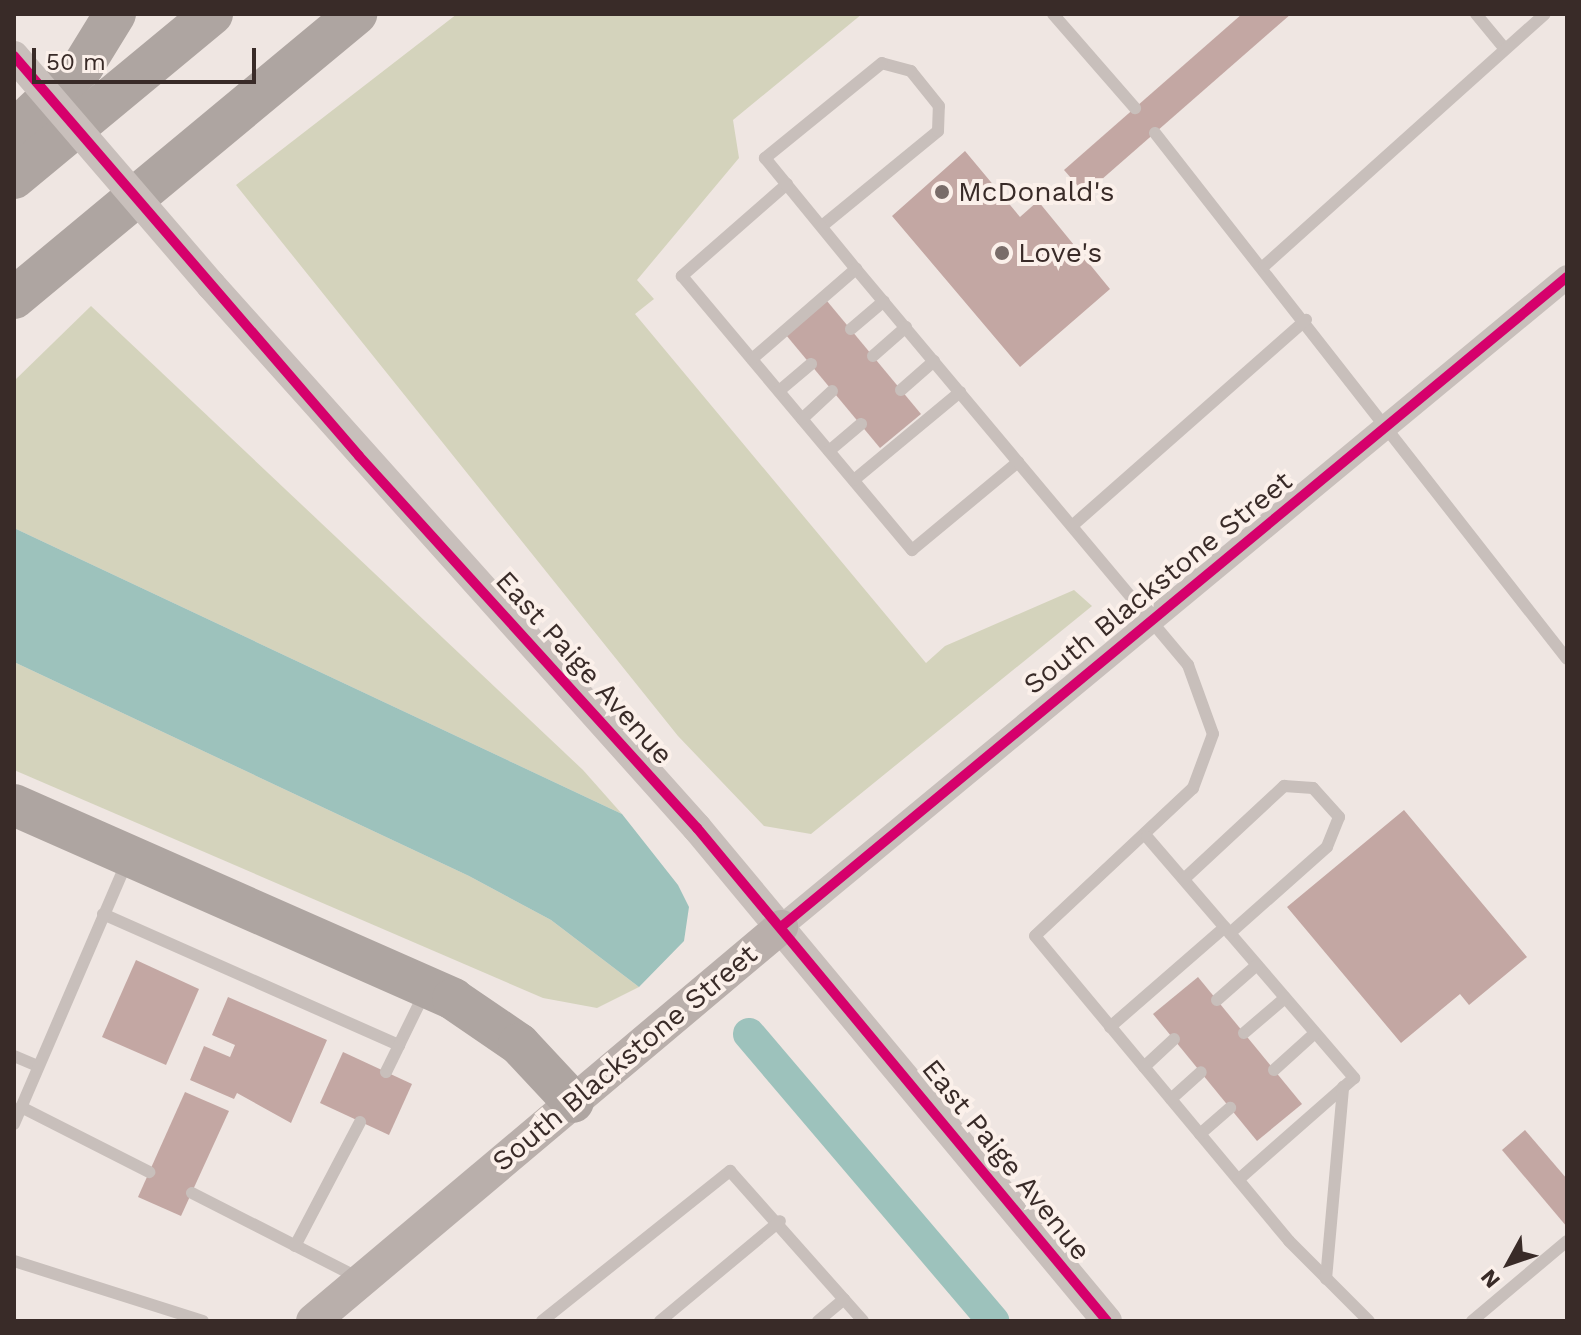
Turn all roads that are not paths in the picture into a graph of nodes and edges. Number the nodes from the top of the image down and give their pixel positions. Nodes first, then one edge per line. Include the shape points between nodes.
1 (115, 14) edge
2 (212, 14) edge
3 (356, 14) edge
4 (1053, 14) edge
5 (1476, 14) edge
6 (1545, 14) edge
7 (1505, 49) junction
8 (14, 56) edge
9 (279, 77) junction
10 (1135, 108) dead end
11 (14, 131) edge
12 (1155, 133) dead end
13 (14, 178) edge
14 (787, 184) junction
15 (822, 226) junction
16 (1264, 266) junction
17 (856, 269) junction
18 (1567, 277) edge
19 (14, 298) edge
20 (884, 301) junction
21 (1306, 320) junction
22 (906, 327) junction
23 (851, 329) dead end
24 (14, 332) edge
25 (873, 356) dead end
26 (752, 359) junction
27 (934, 361) junction
28 (811, 364) dead end
29 (901, 390) dead end
30 (779, 391) junction
31 (832, 391) dead end
32 (960, 392) junction
33 (802, 419) junction
34 (861, 424) dead end
35 (1384, 428) junction
36 (829, 451) junction
37 (1018, 462) junction
38 (854, 480) junction
39 (1072, 526) junction
40 (1151, 621) junction
41 (1567, 659) edge
42 (14, 805) edge
43 (1147, 837) junction
44 (130, 855) junction
45 (1184, 879) junction
46 (103, 914) junction
47 (781, 927) junction
48 (1227, 930) junction
49 (1257, 965) junction
50 (427, 987) junction
51 (1285, 998) junction
52 (1217, 1000) dead end
53 (1110, 1027) junction
54 (1244, 1033) dead end
55 (1315, 1033) junction
56 (1174, 1039) dead end
57 (399, 1045) junction
58 (14, 1056) edge
59 (37, 1066) junction
60 (1144, 1067) junction
61 (1274, 1070) dead end
62 (386, 1072) dead end
63 (1201, 1072) dead end
64 (1343, 1087) junction
65 (1171, 1099) junction
66 (573, 1102) junction
67 (21, 1107) junction
68 (1230, 1108) dead end
69 (360, 1122) dead end
70 (14, 1124) edge
71 (1200, 1134) junction
72 (149, 1172) dead end
73 (1238, 1180) junction
74 (192, 1193) dead end
75 (780, 1221) junction
76 (1567, 1241) edge
77 (295, 1246) junction
78 (14, 1261) edge
79 (1326, 1279) junction
80 (362, 1280) junction
81 (844, 1299) junction
82 (203, 1321) edge
83 (313, 1321) edge
84 (542, 1321) edge
85 (660, 1321) edge
86 (818, 1321) edge
87 (863, 1321) edge
88 (1107, 1321) edge
89 (1369, 1321) edge
90 (1472, 1321) edge

1 - 11 highway via 83,66
2 - 13 highway
3 - 9 highway
4 - 10 lane
5 - 7 lane
6 - 7 lane
7 - 16 lane
8 - 47 street, East Paige Avenue, bridge
9 - 19 highway
9 - 24 highway
12 - 16 lane
14 - 15 lane
14 - 15 lane via 765,158 882,63 911,71 939,106 938,131
14 - 26 lane via 682,276
15 - 17 lane
16 - 21 lane
17 - 20 lane
17 - 26 lane
18 - 35 street, South Blackstone Street
20 - 22 lane
20 - 23 lane
21 - 35 lane
21 - 39 lane
22 - 25 lane
22 - 27 lane
26 - 30 lane
27 - 29 lane
27 - 32 lane
28 - 30 lane
30 - 33 lane
31 - 33 lane
32 - 37 lane
32 - 38 lane
33 - 36 lane
34 - 36 lane
35 - 40 street, South Blackstone Street
35 - 41 lane
36 - 38 lane
37 - 38 lane via 912,550
37 - 39 lane
39 - 40 lane
40 - 43 lane via 1188,665 1213,734 1193,788
40 - 47 street, South Blackstone Street
42 - 44 highway
43 - 45 lane
43 - 53 lane via 1035,936
44 - 46 lane
44 - 50 highway
45 - 48 lane
45 - 48 lane via 1284,786 1313,788 1339,817 1327,847
46 - 57 lane
46 - 59 lane
47 - 66 main road, South Blackstone Street
47 - 88 street, East Paige Avenue
48 - 49 lane
48 - 53 lane
49 - 51 lane
49 - 52 lane
50 - 57 lane
50 - 66 highway via 519,1044
51 - 54 lane
51 - 55 lane
53 - 60 lane
55 - 61 lane
55 - 64 lane via 1354,1078
56 - 60 lane
57 - 62 lane
58 - 59 lane
59 - 67 lane
60 - 65 lane
63 - 65 lane
64 - 73 lane
64 - 79 lane
65 - 71 lane
66 - 80 main road, South Blackstone Street
67 - 70 lane
67 - 72 lane
68 - 71 lane
69 - 77 lane
71 - 73 lane
73 - 79 lane
74 - 77 lane
75 - 81 lane
75 - 84 lane via 730,1171
75 - 85 lane
76 - 90 lane
77 - 80 lane
78 - 82 lane
79 - 89 lane
80 - 83 main road, South Blackstone Street
81 - 86 lane
81 - 87 lane

